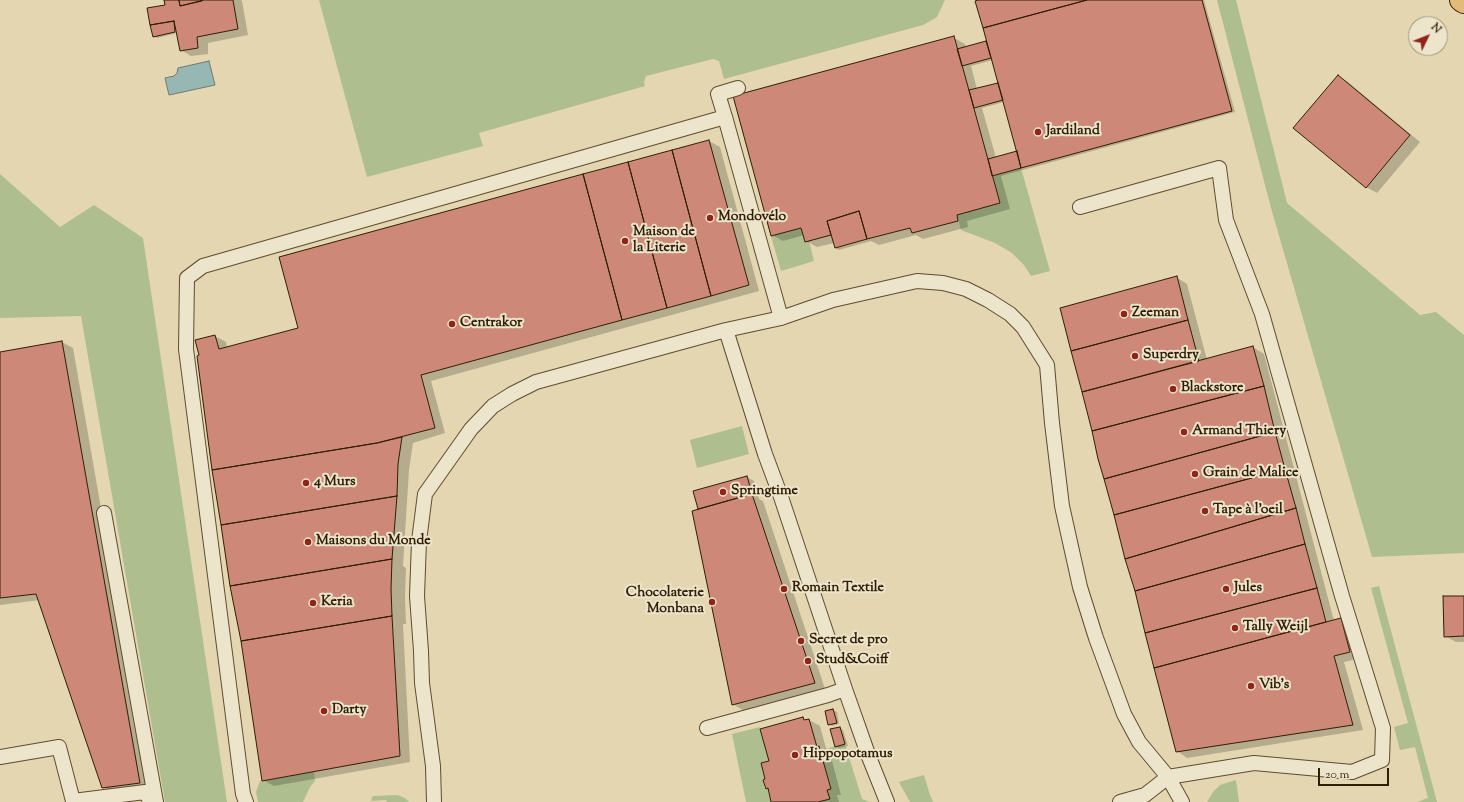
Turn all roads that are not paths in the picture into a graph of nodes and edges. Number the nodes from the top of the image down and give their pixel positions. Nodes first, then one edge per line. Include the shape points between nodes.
1 (1461, 0) edge
2 (1464, 2) edge
3 (738, 88) dead end
4 (725, 117) junction
5 (1080, 207) dead end
6 (781, 318) junction
7 (726, 330) junction
8 (104, 513) dead end
9 (845, 689) junction
10 (707, 728) dead end
11 (0, 757) edge
12 (1168, 777) junction
13 (151, 802) edge
14 (156, 802) edge
15 (246, 802) edge
16 (434, 802) edge
17 (887, 802) edge
18 (1120, 802) edge
19 (1182, 802) edge

1 - 2 main road
3 - 4 lane via 718,94
4 - 6 lane
4 - 15 lane via 203,266 187,278 186,349
5 - 12 lane via 1219,168 1226,220 1262,314 1342,596 1383,728 1382,760 1352,772 1254,763
6 - 7 lane
6 - 12 lane via 833,300 917,281 943,283 966,289 1010,314 1023,327 1047,365 1062,506 1080,587 1096,638 1124,714 1139,742
7 - 9 lane
7 - 16 lane via 536,382 512,394 493,406 471,429 425,494 419,541 417,596 422,683 433,766
8 - 14 lane
9 - 10 lane
9 - 17 lane
11 - 13 lane via 59,747 73,801 145,792
12 - 18 lane via 1145,795
12 - 19 lane

